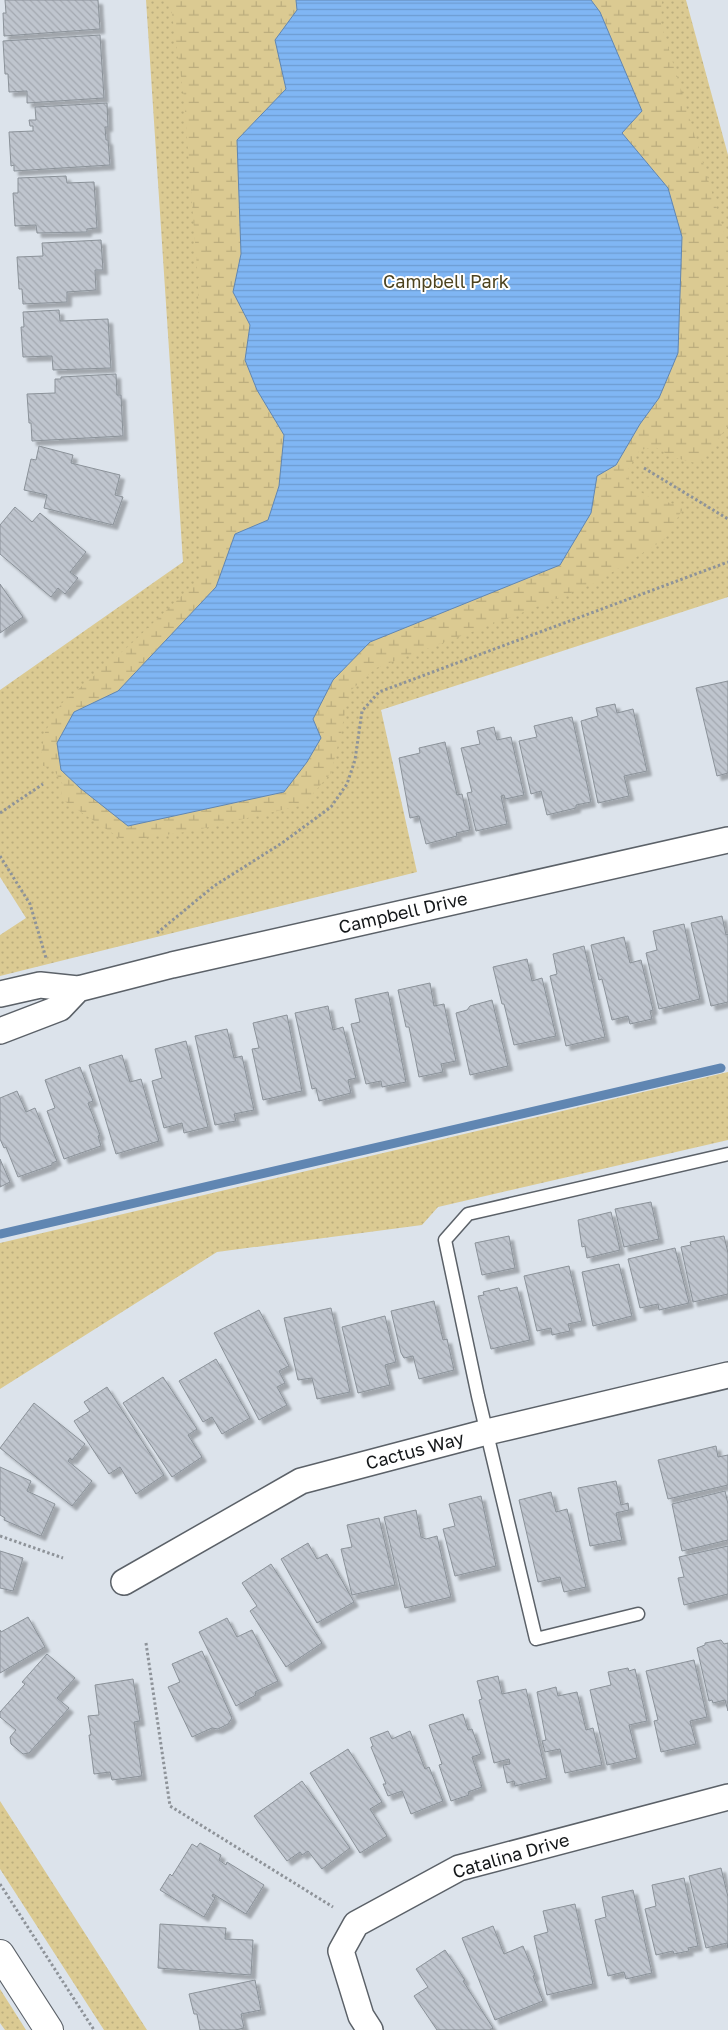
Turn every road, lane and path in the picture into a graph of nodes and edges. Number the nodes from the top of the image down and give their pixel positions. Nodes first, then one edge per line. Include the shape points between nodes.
1 (644, 468) dead end
2 (728, 519) edge
3 (728, 562) edge
4 (43, 784) dead end
5 (0, 812) edge
6 (728, 840) edge
7 (0, 856) edge
8 (157, 933) dead end
9 (46, 958) dead end
10 (78, 989) junction
11 (0, 994) edge
12 (0, 1031) edge
13 (728, 1154) edge
14 (728, 1375) edge
15 (486, 1432) junction
16 (0, 1536) edge
17 (63, 1558) dead end
18 (124, 1582) dead end
19 (638, 1614) dead end
20 (146, 1643) dead end
21 (728, 1797) edge
22 (0, 1884) edge
23 (333, 1906) dead end
24 (0, 1954) edge
25 (49, 2030) edge
26 (94, 2030) edge
27 (370, 2030) edge

1 - 2 path
3 - 8 path via 379,692 362,710 355,760 346,784 331,807 214,886
4 - 5 path
6 - 10 street, Campbell Drive
7 - 9 path via 30,904
10 - 11 street, Campbell Drive via 40,985
10 - 12 street via 60,1008
13 - 15 lane via 468,1214 445,1240
14 - 15 street, Cactus Way
15 - 18 street, Cactus Way via 302,1481
15 - 19 lane via 536,1639
16 - 17 path
20 - 23 path via 170,1806
21 - 27 street, Catalina Drive via 459,1868 356,1924 341,1951 361,2016
22 - 26 path
24 - 25 main road

